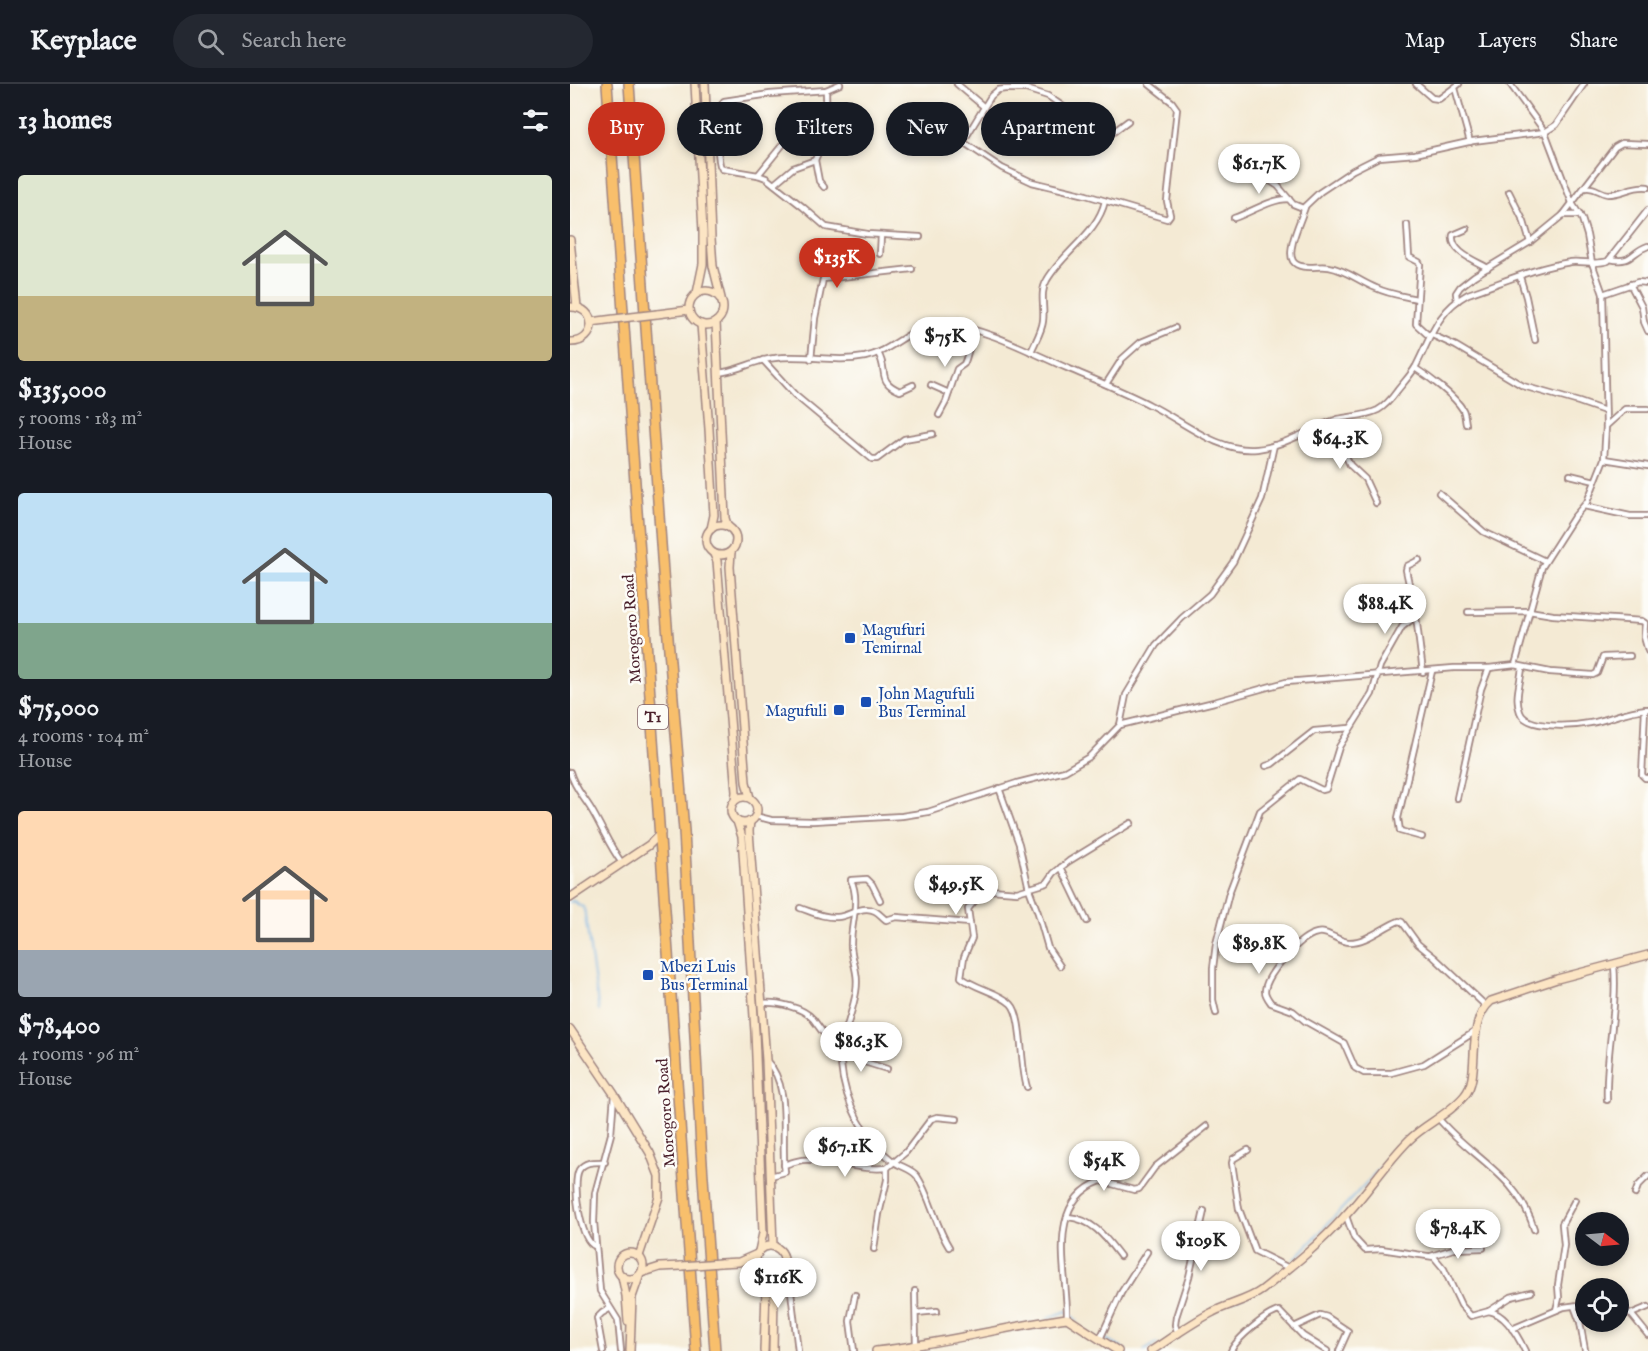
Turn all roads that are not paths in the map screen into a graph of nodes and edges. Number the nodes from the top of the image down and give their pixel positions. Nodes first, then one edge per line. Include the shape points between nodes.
1 (607, 84) edge
2 (629, 84) edge
3 (695, 84) edge
4 (705, 84) edge
5 (840, 84) edge
6 (957, 84) edge
7 (1149, 84) edge
8 (1416, 84) edge
9 (1510, 84) edge
10 (1584, 84) edge
11 (1457, 86) edge
12 (826, 90) junction
13 (986, 102) edge
14 (1058, 102) edge
15 (981, 104) edge
16 (981, 109) edge
17 (1128, 121) dead end
18 (1116, 130) edge
19 (1545, 132) junction
20 (1470, 142) junction
21 (1648, 144) edge
22 (775, 153) edge
23 (981, 155) edge
24 (983, 156) edge
25 (815, 160) junction
26 (1245, 165) dead end
27 (758, 175) junction
28 (774, 184) junction
29 (824, 187) dead end
30 (1648, 187) edge
31 (1584, 189) junction
32 (1509, 192) dead end
33 (1289, 199) junction
34 (1105, 201) junction
35 (1572, 203) junction
36 (1305, 207) junction
37 (1648, 210) edge
38 (1563, 215) junction
39 (1580, 215) junction
40 (1234, 218) dead end
41 (1407, 225) dead end
42 (1467, 229) dead end
43 (881, 235) junction
44 (920, 237) dead end
45 (570, 240) edge
46 (1530, 242) junction
47 (1648, 246) edge
48 (880, 254) dead end
49 (1611, 259) junction
50 (1592, 262) junction
51 (1488, 268) junction
52 (912, 269) dead end
53 (1520, 277) junction
54 (1648, 283) edge
55 (1630, 284) junction
56 (697, 293) junction
57 (1603, 294) junction
58 (721, 298) junction
59 (1417, 299) junction
60 (1457, 301) junction
61 (573, 307) edge
62 (689, 310) junction
63 (591, 322) junction
64 (716, 322) junction
65 (701, 324) junction
66 (1175, 328) dead end
67 (974, 331) junction
68 (1648, 331) edge
69 (1430, 335) junction
70 (1535, 340) dead end
71 (570, 342) edge
72 (878, 352) junction
73 (1031, 352) junction
74 (811, 359) junction
75 (763, 360) junction
76 (1415, 368) junction
77 (717, 373) junction
78 (1106, 384) junction
79 (913, 385) dead end
80 (931, 385) dead end
81 (949, 393) junction
82 (1648, 409) edge
83 (1605, 411) junction
84 (939, 415) dead end
85 (1330, 422) junction
86 (1466, 424) dead end
87 (1606, 426) junction
88 (933, 435) dead end
89 (1275, 445) junction
90 (1604, 459) junction
91 (1648, 466) edge
92 (1570, 475) dead end
93 (1595, 481) junction
94 (1439, 493) dead end
95 (1376, 503) dead end
96 (1584, 506) junction
97 (1648, 516) edge
98 (728, 527) junction
99 (711, 529) junction
100 (731, 552) junction
101 (714, 554) junction
102 (1419, 561) dead end
103 (1545, 561) junction
104 (1529, 611) junction
105 (1468, 612) dead end
106 (1416, 616) junction
107 (1648, 631) edge
108 (1645, 644) junction
109 (1648, 651) edge
110 (1630, 656) dead end
111 (1515, 665) junction
112 (1522, 667) junction
113 (1489, 668) junction
114 (1432, 671) junction
115 (1423, 672) junction
116 (1376, 674) junction
117 (1646, 709) edge
118 (1120, 725) junction
119 (1350, 728) junction
120 (1266, 766) dead end
121 (570, 772) edge
122 (1648, 778) edge
123 (999, 788) junction
124 (750, 798) junction
125 (1457, 798) dead end
126 (735, 800) junction
127 (753, 819) junction
128 (737, 821) junction
129 (1131, 823) dead end
130 (661, 833) junction
131 (1422, 837) dead end
132 (622, 863) junction
133 (1061, 867) junction
134 (1029, 889) junction
135 (570, 898) edge
136 (880, 900) dead end
137 (800, 908) dead end
138 (855, 911) junction
139 (1087, 921) dead end
140 (970, 923) junction
141 (1648, 955) edge
142 (1614, 965) junction
143 (1060, 966) dead end
144 (763, 1003) junction
145 (1486, 1006) junction
146 (1216, 1012) dead end
147 (570, 1029) edge
148 (1476, 1031) junction
149 (842, 1053) junction
150 (766, 1060) junction
151 (887, 1069) dead end
152 (1027, 1087) dead end
153 (614, 1094) junction
154 (1607, 1100) dead end
155 (1438, 1118) junction
156 (957, 1119) dead end
157 (1207, 1126) dead end
158 (1248, 1150) dead end
159 (605, 1162) junction
160 (896, 1163) junction
161 (784, 1165) junction
162 (887, 1168) junction
163 (771, 1176) junction
164 (1648, 1176) edge
165 (1635, 1194) dead end
166 (1575, 1200) dead end
167 (1204, 1210) dead end
168 (1346, 1216) junction
169 (1068, 1217) junction
170 (1534, 1229) dead end
171 (595, 1246) junction
172 (773, 1246) junction
173 (949, 1247) dead end
174 (1483, 1248) dead end
175 (874, 1249) dead end
176 (758, 1252) junction
177 (1147, 1252) dead end
178 (1120, 1256) dead end
179 (1431, 1256) junction
180 (640, 1258) junction
181 (739, 1262) junction
182 (660, 1267) junction
183 (1289, 1268) junction
184 (759, 1270) junction
185 (778, 1272) junction
186 (640, 1275) junction
187 (622, 1276) junction
188 (790, 1283) dead end
189 (915, 1291) dead end
190 (1531, 1292) dead end
191 (855, 1295) dead end
192 (1574, 1306) joint
193 (1648, 1307) edge
194 (609, 1309) junction
195 (937, 1311) dead end
196 (1489, 1311) junction
197 (1556, 1311) junction
198 (916, 1313) junction
199 (1631, 1314) joint
200 (1066, 1318) junction
201 (1294, 1327) junction
202 (1512, 1329) junction
203 (630, 1332) junction
204 (1178, 1334) junction
205 (1648, 1335) edge
206 (1100, 1340) junction
207 (916, 1347) junction
208 (1585, 1350) edge
209 (603, 1351) edge
210 (621, 1351) edge
211 (630, 1351) edge
212 (696, 1351) edge
213 (715, 1351) edge
214 (764, 1351) edge
215 (772, 1351) edge
216 (798, 1351) edge
217 (854, 1351) edge
218 (876, 1351) edge
219 (1118, 1351) edge
220 (1151, 1351) edge
221 (1231, 1351) edge
222 (1327, 1351) edge
223 (1339, 1351) edge
224 (1525, 1351) edge

1 - 130 highway, Morogoro Road / T1
2 - 213 highway, Morogoro Road / T1 via 684,831
3 - 56 street via 703,232 703,264
4 - 58 street via 713,266
5 - 12 street
6 - 15 street
7 - 34 street via 1177,110 1167,201 1169,217 1165,220
8 - 11 street via 1437,99
9 - 19 street
10 - 19 street via 1556,125
11 - 20 street
12 - 25 street via 827,132
12 - 27 street via 748,97 721,104 722,169
13 - 14 street via 1001,89 1026,89
16 - 23 street via 963,143
17 - 18 street
19 - 20 street
19 - 35 street
20 - 36 street via 1375,158 1320,192
21 - 31 street via 1622,143 1615,147
22 - 27 street
24 - 34 street via 1032,182
25 - 28 street via 793,168
25 - 29 street
26 - 33 street via 1278,186
27 - 28 street
28 - 43 street via 826,226
30 - 31 street via 1607,194 1592,187
31 - 35 street
32 - 46 street
33 - 36 street via 1298,207
33 - 40 street via 1274,201
34 - 73 street via 1097,221 1047,280 1043,290 1043,324
35 - 38 street
35 - 39 street
36 - 59 street via 1292,244 1295,263 1302,267 1332,267 1375,288
37 - 49 street
38 - 39 street
38 - 46 street
39 - 50 street
41 - 59 street via 1409,257 1420,264
42 - 51 street via 1453,235 1454,244
43 - 44 street
43 - 48 street
45 - 61 street
46 - 51 street
47 - 49 street via 1637,250 1629,260
49 - 50 street
50 - 53 street via 1571,262
50 - 57 street
51 - 60 street via 1460,287
52 - 74 street via 823,279
53 - 60 street
53 - 70 street
54 - 55 street
55 - 57 street
55 - 68 street
56 - 58 street via 708,291
56 - 62 street
57 - 83 street
58 - 64 street via 724,310
59 - 69 street via 1416,324
60 - 69 street
61 - 63 street via 586,312
62 - 63 street, bridge
62 - 65 street
63 - 71 street via 585,338
64 - 65 street
64 - 77 street
65 - 99 street via 710,429 714,515
66 - 78 street via 1141,342 1122,359
67 - 72 street via 947,325 927,326
67 - 73 street
67 - 81 street via 964,364 957,369
69 - 76 street
69 - 83 street via 1456,346 1523,387
72 - 74 street via 845,360
72 - 79 street via 888,386 900,391
73 - 78 street
74 - 75 street
75 - 77 street
75 - 88 street via 795,395 872,459 904,439
76 - 85 street via 1379,409
76 - 86 street via 1461,407
77 - 98 street
78 - 89 street via 1229,446 1258,449
80 - 81 street
81 - 84 street
82 - 87 street via 1625,409
83 - 87 street
85 - 89 street
85 - 95 street via 1350,465 1365,479
87 - 90 street
89 - 118 street via 1262,499 1233,562 1210,594 1156,645 1126,695
90 - 91 street
90 - 93 street
92 - 93 street
93 - 96 street
94 - 103 street via 1484,532
96 - 97 street
96 - 103 street
98 - 99 street
98 - 100 street via 736,539
99 - 101 street via 706,542
100 - 101 street
100 - 124 street
101 - 126 street
102 - 106 street via 1406,570
103 - 104 street
104 - 105 street
104 - 108 street via 1642,621
104 - 111 street
106 - 115 street
106 - 116 street via 1402,627
107 - 108 street
108 - 109 street
110 - 112 street via 1604,657 1593,675
111 - 112 street
111 - 113 street
112 - 117 street via 1518,706 1521,716 1529,721 1562,726
113 - 114 street
113 - 125 street
114 - 115 street
114 - 131 street via 1398,818 1400,831
115 - 116 street
116 - 118 street via 1286,682
116 - 119 street via 1372,694
117 - 122 street via 1642,775
118 - 123 street via 1089,757 1073,767
119 - 120 street via 1314,731
119 - 146 street via 1326,789 1300,780 1258,816 1229,893 1216,944
121 - 132 street
123 - 127 street via 952,805 902,816 813,821
123 - 134 street via 1019,844
124 - 126 street
124 - 127 street via 756,806
126 - 128 street via 731,809
127 - 128 street
127 - 144 street via 749,831
128 - 176 street via 742,837 755,1032 763,1233
129 - 133 street
130 - 132 street
130 - 212 highway, Morogoro Road / T1
132 - 135 street
133 - 134 street via 1047,883
133 - 139 street
134 - 140 street via 983,893 968,909
134 - 143 street via 1048,948
136 - 138 street via 867,879 850,880 855,892
137 - 138 street via 838,917
138 - 140 street via 873,910 886,920 896,917
138 - 149 street via 851,947 857,986
140 - 152 street via 972,938 961,977 1010,1002 1017,1017
141 - 142 street
142 - 145 street via 1557,979
142 - 154 street
144 - 149 street via 805,1013
144 - 150 street
145 - 148 street
145 - 148 street via 1418,944 1399,921 1352,942 1315,933 1292,949 1266,987 1265,994 1271,1003 1293,1011 1344,1043 1361,1073 1391,1073 1424,1064
147 - 153 street
148 - 155 street via 1470,1087 1460,1101
149 - 151 street
149 - 160 street via 846,1088 856,1115 869,1137
150 - 161 street via 780,1082
150 - 163 street
153 - 159 street
153 - 180 street via 650,1153 659,1176 659,1197
155 - 168 street via 1411,1138
155 - 170 street via 1513,1188
156 - 160 street via 931,1119
157 - 169 street via 1155,1167 1139,1190 1097,1182 1085,1189
158 - 183 street via 1232,1161 1242,1219 1255,1251
159 - 171 street via 594,1202
159 - 171 street via 588,1162 578,1175 579,1214 588,1242
160 - 162 street
160 - 173 street via 916,1175
161 - 162 street via 801,1160
161 - 163 street via 784,1172
162 - 175 street
163 - 172 street
164 - 165 street
166 - 197 street via 1562,1224 1564,1245
167 - 204 street via 1176,1317
168 - 179 street via 1354,1238 1365,1250
168 - 183 street
169 - 178 street via 1080,1218 1096,1229
169 - 200 street via 1062,1241
171 - 194 street via 600,1291
172 - 176 street
172 - 185 street via 784,1259
174 - 179 street via 1453,1249
176 - 181 street
176 - 184 street via 755,1261
177 - 206 street via 1121,1293
179 - 196 street via 1439,1261 1455,1296 1469,1315
180 - 182 street
180 - 186 street via 644,1266
180 - 187 street via 629,1253 622,1256 617,1266
181 - 182 street, bridge
181 - 184 street
182 - 186 street
183 - 204 street via 1257,1293 1213,1312
184 - 185 street via 767,1274
184 - 214 street via 766,1290
185 - 215 street
186 - 187 street via 628,1279
186 - 203 street via 632,1297
187 - 203 street
188 - 216 street
189 - 198 street
190 - 196 street via 1510,1297
191 - 217 street via 850,1321
192 - 197 street
192 - 208 street
193 - 199 street
194 - 209 street via 597,1318
194 - 210 street via 618,1320
195 - 198 street
196 - 202 street via 1500,1314
197 - 202 street
198 - 207 street
199 - 205 street
200 - 206 street
200 - 207 street
201 - 221 street via 1280,1312 1274,1312
201 - 222 street
201 - 223 street via 1320,1315 1327,1317 1348,1331
202 - 224 street
203 - 211 street
204 - 220 street
206 - 219 street
207 - 218 street

